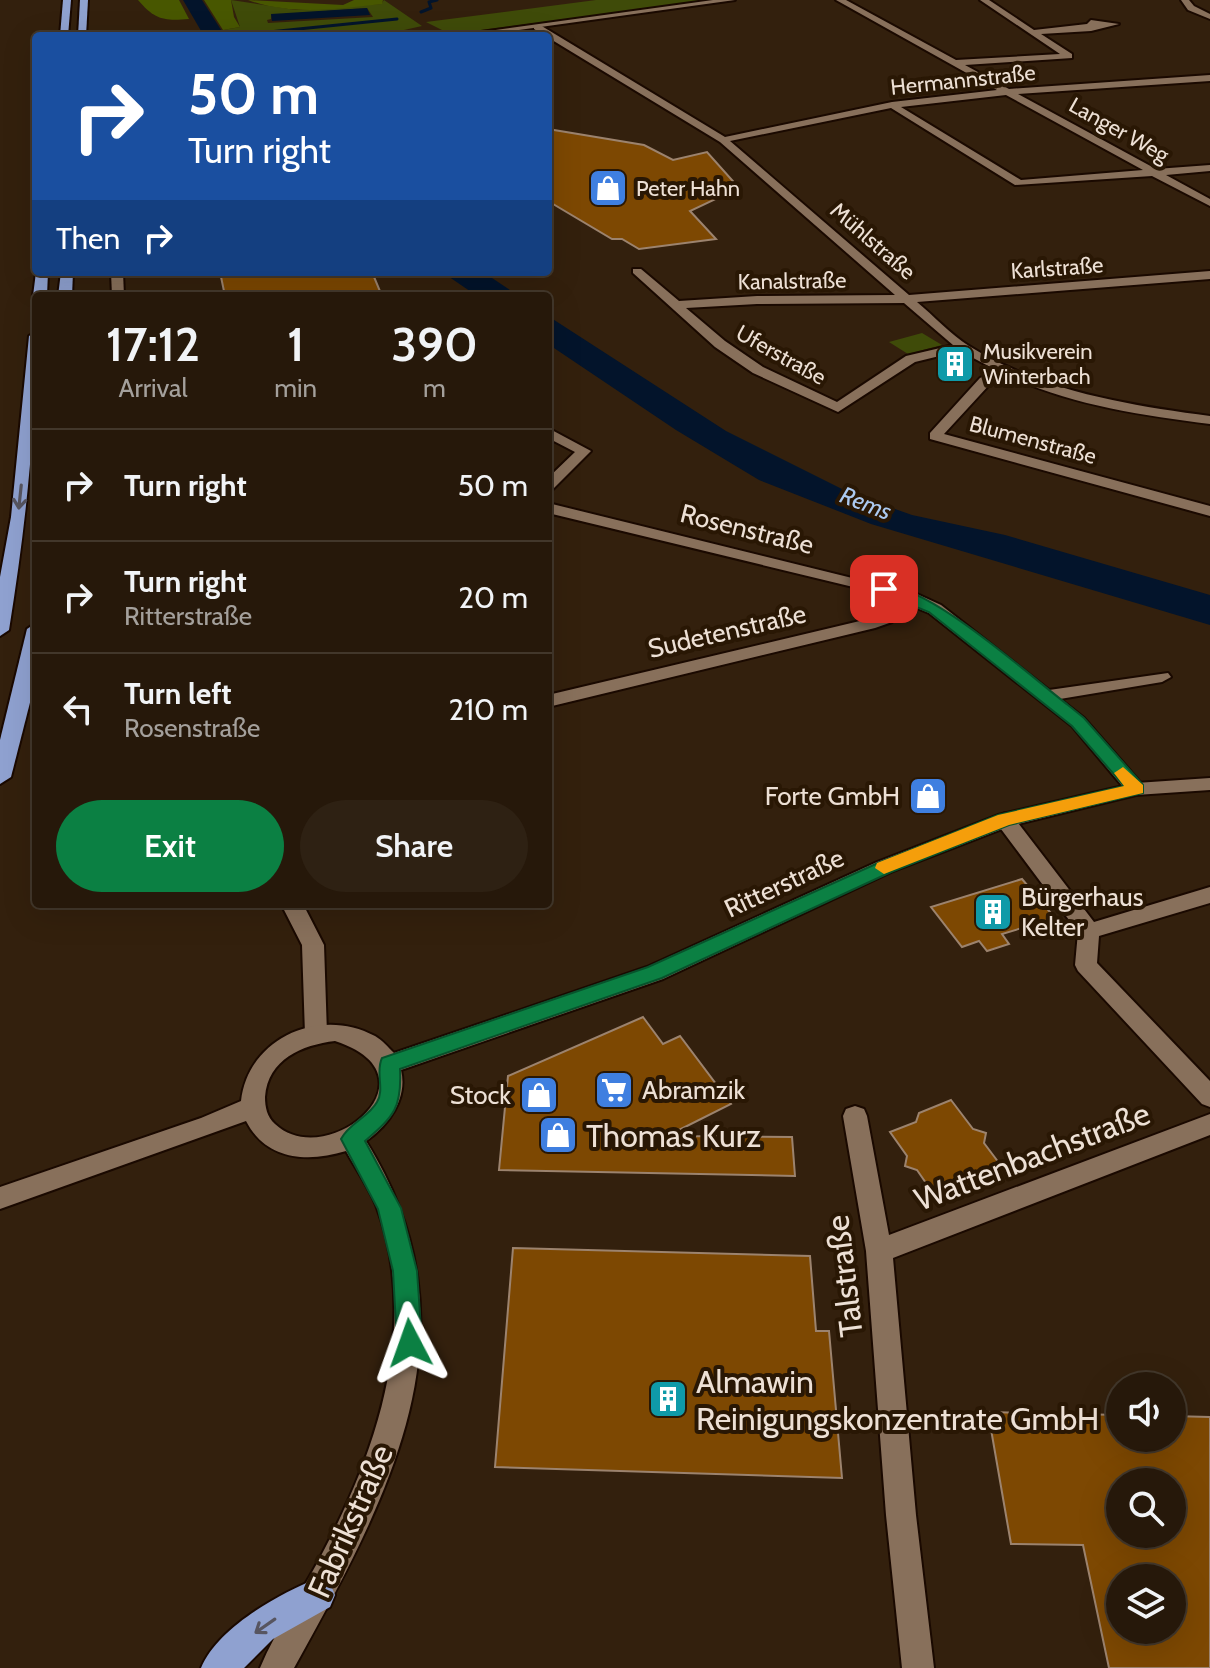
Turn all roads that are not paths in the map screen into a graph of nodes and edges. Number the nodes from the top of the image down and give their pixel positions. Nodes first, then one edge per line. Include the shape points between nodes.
1 (67, 0) edge
2 (84, 0) edge
3 (731, 0) edge
4 (984, 0) edge
5 (1185, 0) edge
6 (842, 1) edge
7 (858, 1) edge
8 (1210, 17) edge
9 (537, 27) junction
10 (1091, 29) dead end
11 (64, 32) edge
12 (82, 32) edge
13 (492, 32) edge
14 (545, 32) edge
15 (1034, 32) junction
16 (552, 36) edge
17 (1025, 58) junction
18 (956, 63) junction
19 (1046, 72) dead end
20 (1210, 78) edge
21 (1008, 92) junction
22 (892, 105) junction
23 (723, 140) junction
24 (1210, 168) edge
25 (1154, 172) junction
26 (1210, 203) edge
27 (637, 271) dead end
28 (1210, 275) edge
29 (907, 299) junction
30 (677, 305) junction
31 (962, 347) junction
32 (1003, 372) junction
33 (32, 379) edge
34 (1210, 420) edge
35 (552, 434) edge
36 (552, 482) edge
37 (552, 509) edge
38 (1210, 511) edge
39 (911, 598) junction
40 (0, 630) edge
41 (32, 650) edge
42 (1162, 677) dead end
43 (1045, 696) junction
44 (552, 700) edge
45 (0, 777) edge
46 (1210, 784) edge
47 (1136, 789) junction
48 (1005, 820) junction
49 (1210, 895) edge
50 (294, 908) edge
51 (1089, 931) junction
52 (316, 1034) junction
53 (389, 1064) junction
54 (1210, 1097) edge
55 (252, 1107) junction
56 (855, 1116) dead end
57 (1210, 1124) edge
58 (352, 1139) junction
59 (0, 1198) edge
60 (879, 1251) junction
61 (318, 1595) junction
62 (219, 1668) edge
63 (276, 1668) edge
64 (918, 1668) edge

1 - 11 highway
2 - 12 highway
3 - 9 street
4 - 15 street
5 - 8 street
6 - 7 street
6 - 18 street, Langer Weg
9 - 13 street
9 - 14 street, Mühlstraße
10 - 15 street
15 - 17 street via 1069,56
16 - 23 street, Mühlstraße
17 - 18 street
17 - 19 street
18 - 21 street, Langer Weg
20 - 21 street, Hermannstraße
21 - 22 street, Hermannstraße
21 - 25 street, Langer Weg
22 - 23 street, Hermannstraße
22 - 25 street via 1019,183
23 - 29 street, Mühlstraße
24 - 25 street
25 - 26 street, Langer Weg
27 - 30 street, Uferstraße
28 - 29 street, Karlstraße
29 - 30 street, Kanalstraße
29 - 31 street, Mühlstraße
30 - 31 street, Uferstraße via 758,370 838,408 911,359
31 - 32 street, Mühlstraße
32 - 34 street, Mühlstraße via 1097,402
32 - 38 street, Blumenstraße via 985,381 935,436
33 -> 40 highway via 19,517
35 - 36 street via 584,451
37 - 39 street, Rosenstraße
39 - 43 street, Rosenstraße via 935,609
39 - 44 street, Sudetenstraße via 869,624
41 - 45 highway
42 - 43 street
43 - 47 street, Rosenstraße via 1078,722
46 - 47 street, Ritterstraße
47 - 48 street, Ritterstraße
48 - 51 street
48 - 53 street, Ritterstraße via 884,867 655,973
49 - 51 street
50 - 52 street via 313,945
51 - 54 street via 1086,965
52 - 53 street via 368,1041
52 - 55 street via 281,1048 267,1060 251,1091
53 - 58 street via 391,1096 383,1113
55 - 58 street via 270,1136 288,1145 309,1149
55 - 59 street
56 - 60 street, Talstraße
57 - 60 street, Wattenbachstraße
58 - 61 street, Fabrikstraße via 390,1208 405,1271 410,1343 394,1421 364,1506
60 - 64 street, Talstraße
61 -> 62 highway via 261,1627
61 - 63 street, Fabrikstraße

